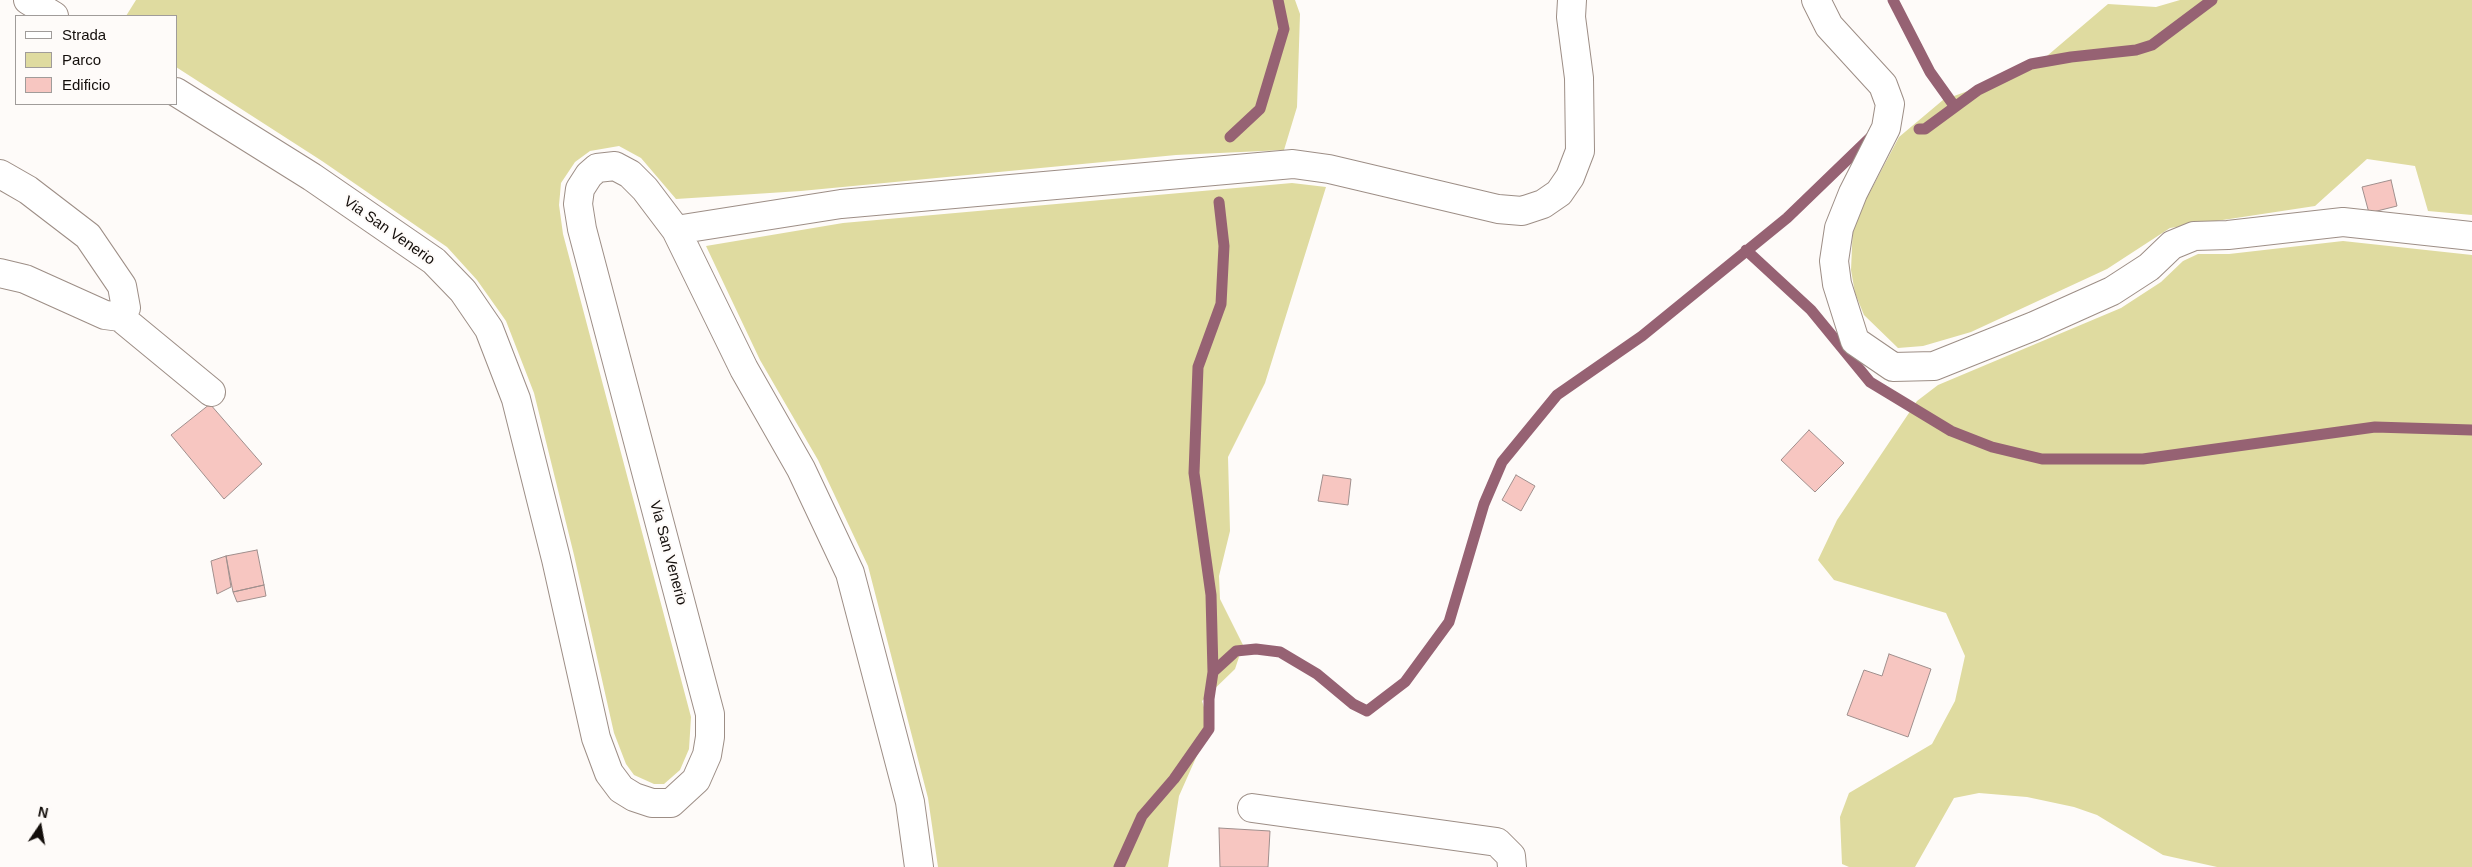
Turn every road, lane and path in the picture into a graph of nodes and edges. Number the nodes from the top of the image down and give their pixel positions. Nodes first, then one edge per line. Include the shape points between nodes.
1 (28, 0) edge
2 (1572, 0) edge
3 (1816, 0) edge
4 (52, 15) edge
5 (178, 93) edge
6 (0, 174) edge
7 (676, 230) junction
8 (2472, 236) edge
9 (0, 273) edge
10 (120, 317) junction
11 (212, 392) dead end
12 (1252, 808) dead end
13 (919, 867) edge
14 (1512, 867) edge

1 - 4 street
2 - 7 street via 1571,17 1579,78 1580,151 1559,193 1543,204 1522,211 1498,209 1329,168 1293,164 841,204
3 - 8 street via 1829,26 1883,85 1890,104 1886,128 1853,193 1840,228 1834,261 1837,284 1855,341 1893,367 1934,366 2034,326 2112,291 2149,267 2172,245 2194,236 2343,222
5 - 7 street, Via San Venerio via 312,177 434,261 463,291 489,330 516,399 596,738 609,773 621,789 634,798 670,803 696,780 707,755 710,714 582,230 578,204 580,189 597,168 615,166 630,174 645,189
6 - 10 street via 28,190 88,236 122,286 126,308
7 - 13 street, Via San Venerio via 744,369 801,469 850,573 910,802
9 - 10 street via 25,279 104,314
10 - 11 street
12 - 14 street via 1497,842 1511,856

